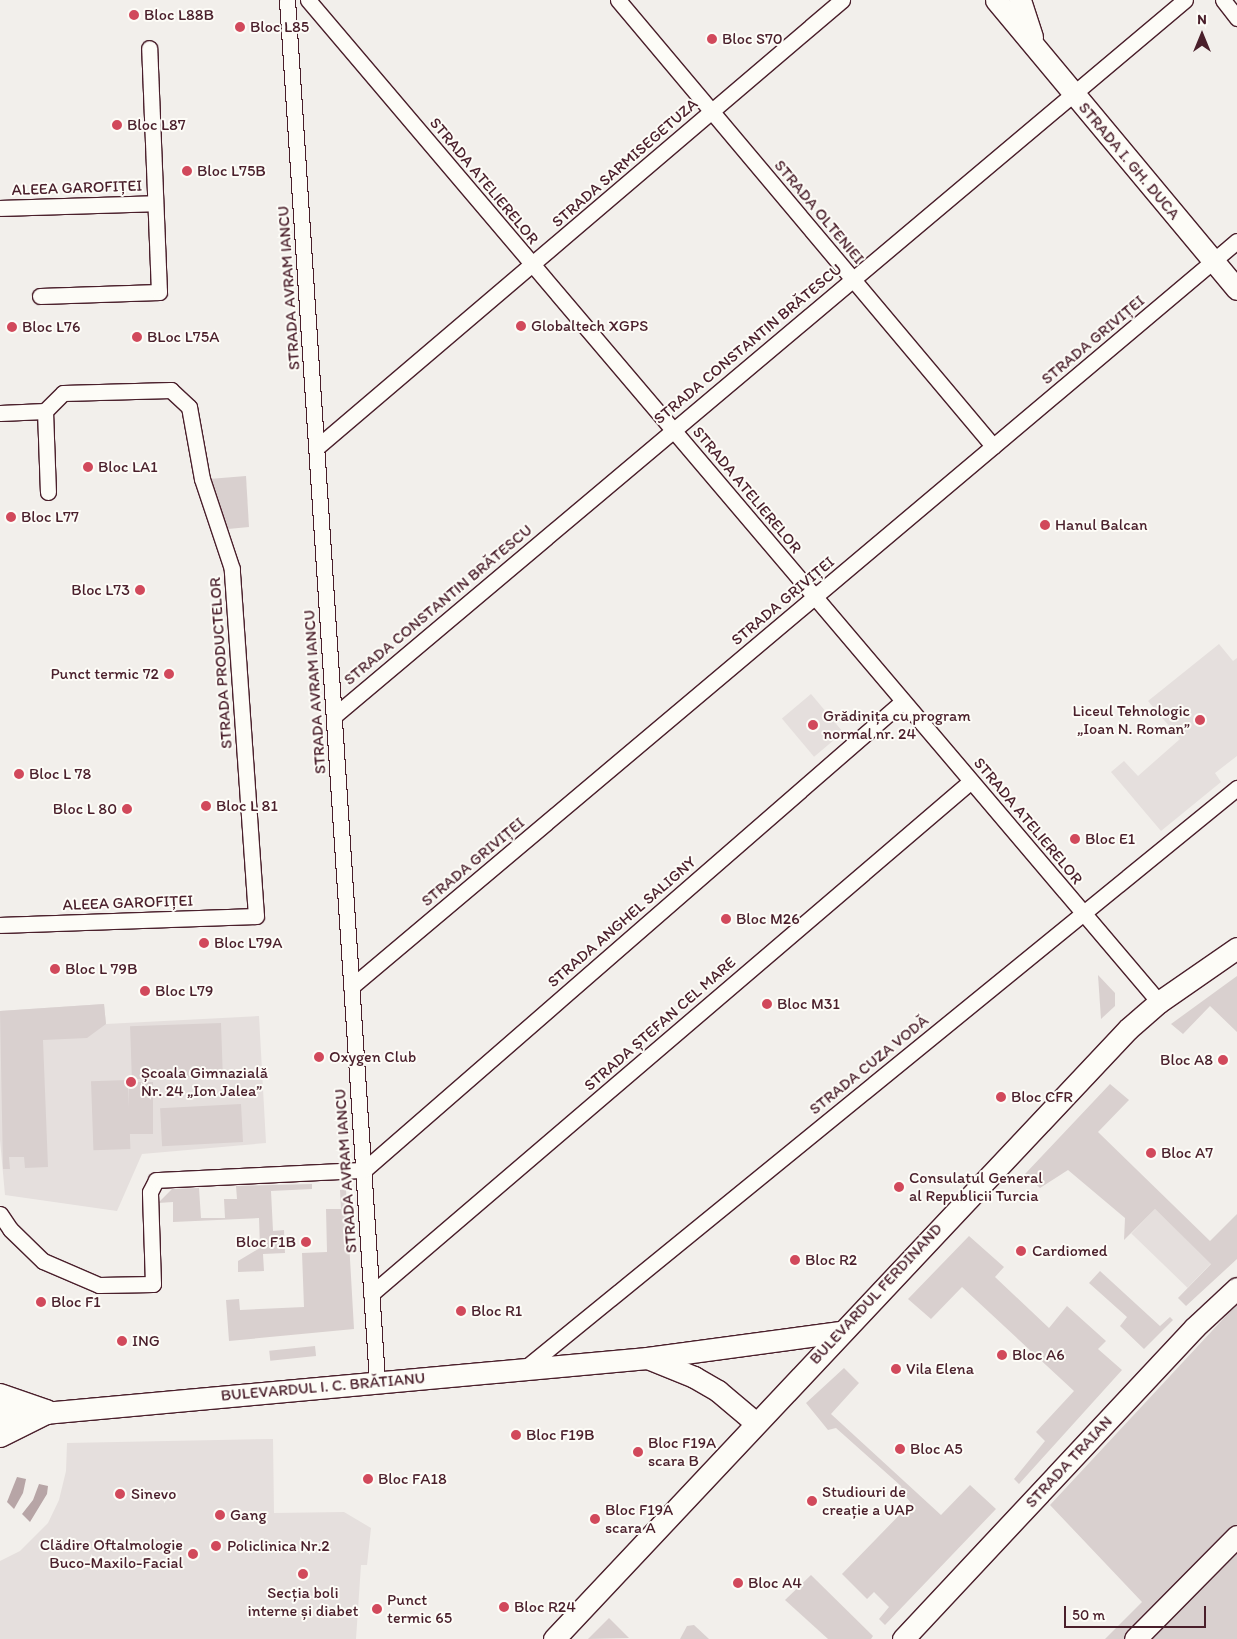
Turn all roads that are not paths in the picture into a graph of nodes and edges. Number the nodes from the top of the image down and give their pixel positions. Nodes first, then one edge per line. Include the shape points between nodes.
1 (287, 0) edge
2 (308, 0) edge
3 (618, 0) edge
4 (842, 0) edge
5 (996, 0) edge
6 (1009, 0) edge
7 (1020, 0) edge
8 (1185, 0) edge
9 (1222, 0) edge
10 (1237, 18) edge
11 (1021, 33) junction
12 (149, 48) dead end
13 (1040, 56) junction
14 (1073, 95) junction
15 (712, 112) junction
16 (155, 203) junction
17 (0, 208) edge
18 (1237, 241) edge
19 (1214, 261) junction
20 (533, 265) junction
21 (853, 280) junction
22 (1237, 289) edge
23 (40, 296) dead end
24 (45, 411) junction
25 (0, 413) edge
26 (673, 430) junction
27 (993, 446) junction
28 (316, 448) junction
29 (48, 492) dead end
30 (814, 597) junction
31 (903, 701) junction
32 (334, 716) junction
33 (971, 781) junction
34 (1237, 788) edge
35 (1083, 913) junction
36 (256, 916) joint
37 (0, 925) edge
38 (1237, 948) edge
39 (352, 987) junction
40 (1159, 1002) junction
41 (364, 1170) junction
42 (0, 1214) edge
43 (1237, 1288) edge
44 (372, 1294) junction
45 (840, 1332) junction
46 (647, 1358) junction
47 (524, 1369) junction
48 (377, 1382) junction
49 (0, 1396) edge
50 (46, 1412) junction
51 (0, 1417) edge
52 (756, 1423) junction
53 (0, 1435) edge
54 (1237, 1536) edge
55 (554, 1639) edge
56 (903, 1639) edge
57 (1135, 1639) edge

1 - 28 street, STRADA AVRAM IANCU
2 - 20 street, STRADA ATELIERELOR
3 - 15 street, STRADA OLTENIEI
4 - 15 street, STRADA SARMISEGETUZA
5 - 11 main road, STRADA I. GH. DUCA
6 - 11 main road, STRADA I. GH. DUCA
7 - 13 main road
8 - 14 street, STRADA CONSTANTIN BRĂTESCU
9 - 10 street
11 - 13 main road, STRADA I. GH. DUCA
12 - 16 street, ALEEA GAROFIȚEI
13 - 14 main road, STRADA I. GH. DUCA
14 - 19 main road, STRADA I. GH. DUCA
14 - 21 street, STRADA CONSTANTIN BRĂTESCU
15 - 20 street, STRADA SARMISEGETUZA
15 - 21 street, STRADA OLTENIEI
16 - 17 street, ALEEA GAROFIȚEI
16 - 23 street, ALEEA GAROFIȚEI via 159,292
18 - 19 street, STRADA GRIVIȚEI
19 - 22 main road, STRADA I. GH. DUCA
19 - 27 street, STRADA GRIVIȚEI
20 - 26 street, STRADA ATELIERELOR
20 - 28 street, STRADA SARMISEGETUZA
21 - 26 street, STRADA CONSTANTIN BRĂTESCU
21 - 27 street, STRADA OLTENIEI
24 - 25 street
24 - 29 street
24 - 36 street, STRADA PRODUCTELOR via 63,393 172,390 189,407 202,479 232,569
26 - 30 street, STRADA ATELIERELOR
26 - 32 street, STRADA CONSTANTIN BRĂTESCU
27 - 30 street, STRADA GRIVIȚEI
28 - 32 street, STRADA AVRAM IANCU
30 - 31 street, STRADA ATELIERELOR
30 - 39 street, STRADA GRIVIȚEI
31 - 33 street, STRADA ATELIERELOR
31 - 41 street, STRADA ANGHEL SALIGNY
32 - 39 street, STRADA AVRAM IANCU
33 - 35 street, STRADA ATELIERELOR
33 - 44 street, STRADA ȘTEFAN CEL MARE
34 - 35 street, STRADA CUZA VODĂ
35 - 40 street, STRADA ATELIERELOR
35 - 47 street, STRADA CUZA VODĂ
36 - 37 street, ALEEA GAROFIȚEI
38 - 40 main road, BULEVARDUL FERDINAND
39 - 41 street, STRADA AVRAM IANCU
40 - 45 main road, BULEVARDUL FERDINAND via 1128,1029
41 - 42 street via 156,1180 150,1192 153,1284 99,1285 43,1261 10,1229
41 - 44 street, STRADA AVRAM IANCU
43 - 56 main road, STRADA TRAIAN via 1195,1327
44 - 48 street, STRADA AVRAM IANCU
45 - 46 main road, BULEVARDUL I. C. BRĂTIANU
45 - 52 main road, BULEVARDUL FERDINAND
46 - 47 main road, BULEVARDUL I. C. BRĂTIANU
46 - 52 main road, BULEVARDUL I. C. BRĂTIANU via 718,1391
47 - 48 main road, BULEVARDUL I. C. BRĂTIANU
48 - 50 main road, BULEVARDUL I. C. BRĂTIANU
49 - 50 main road
50 - 51 main road, BULEVARDUL I. C. BRĂTIANU
50 - 53 main road
52 - 55 main road, BULEVARDUL FERDINAND
54 - 57 main road

